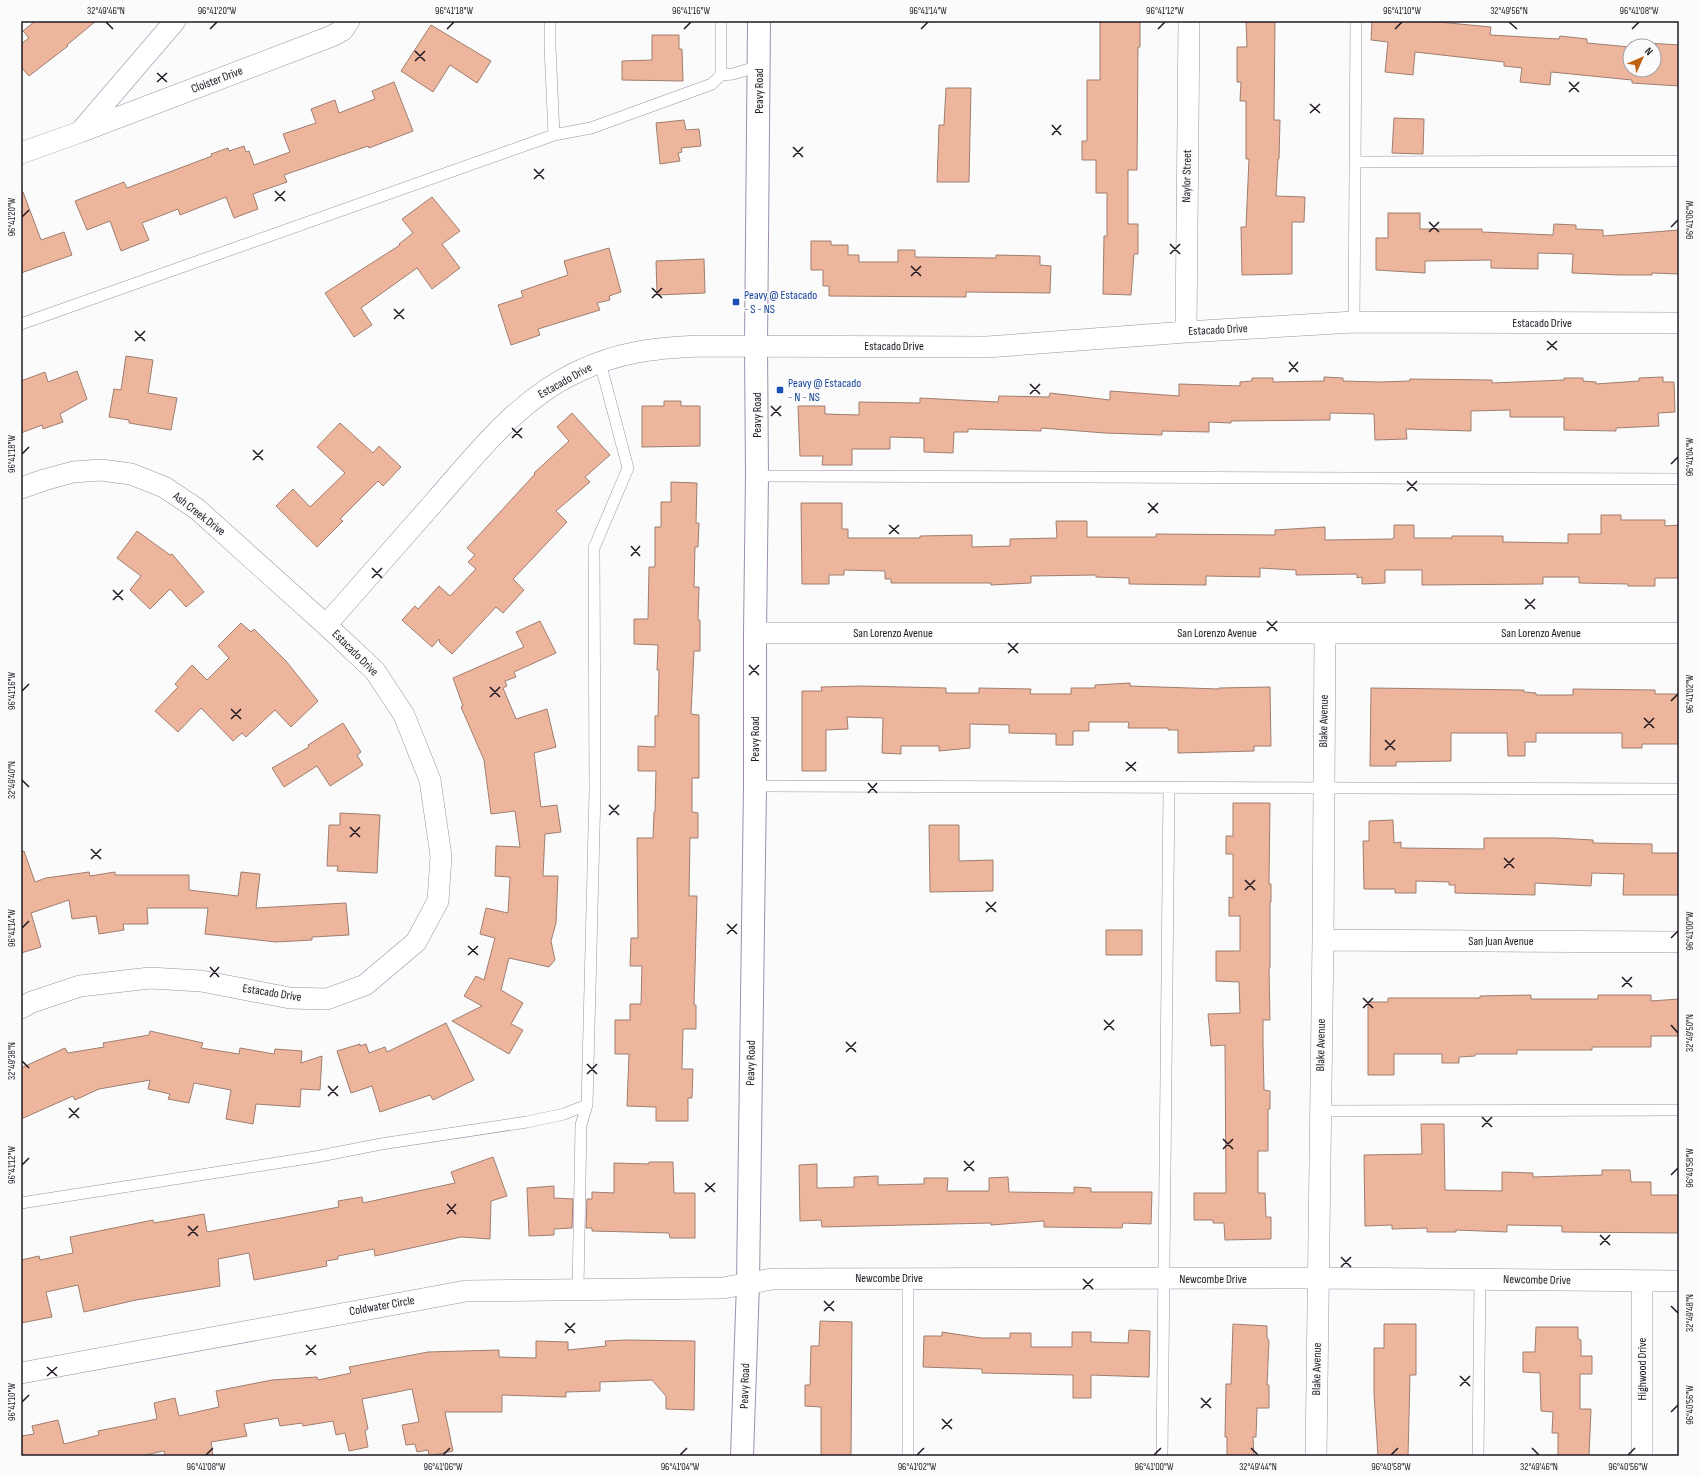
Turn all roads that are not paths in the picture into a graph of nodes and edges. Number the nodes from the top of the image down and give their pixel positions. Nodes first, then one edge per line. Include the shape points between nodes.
1 (175, 21) edge
2 (349, 21) edge
3 (550, 21) edge
4 (721, 21) edge
5 (759, 21) edge
6 (1190, 21) edge
7 (1356, 21) edge
8 (759, 66) junction
9 (721, 75) junction
10 (80, 132) junction
11 (554, 135) junction
12 (21, 152) edge
13 (1679, 161) edge
14 (1355, 162) junction
15 (1354, 322) junction
16 (1679, 323) edge
17 (21, 324) edge
18 (1186, 332) junction
19 (756, 346) junction
20 (600, 362) junction
21 (757, 476) junction
22 (1679, 479) edge
23 (21, 488) edge
24 (326, 625) junction
25 (755, 633) junction
26 (1325, 633) junction
27 (1679, 633) edge
28 (755, 786) junction
29 (1169, 788) junction
30 (1323, 788) junction
31 (1679, 789) edge
32 (1323, 940) junction
33 (1679, 942) edge
34 (21, 1008) edge
35 (587, 1105) junction
36 (1679, 1110) edge
37 (1320, 1111) junction
38 (21, 1203) edge
39 (908, 1278) junction
40 (1318, 1278) junction
41 (1165, 1279) junction
42 (1480, 1280) junction
43 (1642, 1281) junction
44 (1679, 1281) edge
45 (748, 1283) junction
46 (578, 1289) junction
47 (21, 1373) edge
48 (742, 1456) edge
49 (908, 1456) edge
50 (1162, 1456) edge
51 (1316, 1456) edge
52 (1478, 1456) edge
53 (1642, 1456) edge

1 - 10 street
2 - 10 street, Cloister Drive via 343,30 332,36
3 - 11 lane
4 - 9 lane
5 - 8 street, Peavy Road
6 - 18 street, Naylor Street
7 - 14 lane
8 - 9 lane
8 - 19 street, Peavy Road
9 - 11 lane via 712,84 591,128
10 - 12 street, Cloister Drive
11 - 17 lane
13 - 14 lane
14 - 15 lane
15 - 16 street, Estacado Drive
15 - 18 street, Estacado Drive
18 - 19 street, Estacado Drive via 987,347
19 - 20 street, Estacado Drive via 664,347 630,352
19 - 21 street, Peavy Road
20 - 24 street, Estacado Drive via 551,386 527,404 482,447
20 - 35 lane via 628,468 594,548 595,791
21 - 22 lane
21 - 25 street, Peavy Road
23 - 24 street, Ash Creek Drive via 73,472 101,470 131,474 164,487 196,509
24 - 34 street, Estacado Drive via 375,672 404,715 430,780 441,856 438,901 416,942 365,986 327,999 290,998 201,981 150,978 80,986
25 - 26 street, San Lorenzo Avenue
25 - 28 street, Peavy Road
26 - 27 street, San Lorenzo Avenue
26 - 30 street, Blake Avenue
28 - 29 lane
28 - 45 street, Peavy Road
29 - 30 lane
29 - 41 lane
30 - 31 lane
30 - 32 street, Blake Avenue
32 - 33 street, San Juan Avenue
32 - 37 street, Blake Avenue
35 - 38 lane via 564,1114 527,1122
35 - 46 lane via 581,1125
36 - 37 lane
37 - 40 street, Blake Avenue
39 - 41 street, Newcombe Drive
39 - 45 street, Newcombe Drive via 772,1279
39 - 49 lane
40 - 41 street, Newcombe Drive
40 - 42 street, Newcombe Drive
40 - 51 street, Blake Avenue
41 - 50 lane
42 - 43 street, Newcombe Drive
42 - 52 lane
43 - 44 street, Newcombe Drive
43 - 53 street, Highwood Drive
45 - 46 street, Coldwater Circle via 723,1288
45 - 48 street, Peavy Road
46 - 47 street, Coldwater Circle via 466,1291

